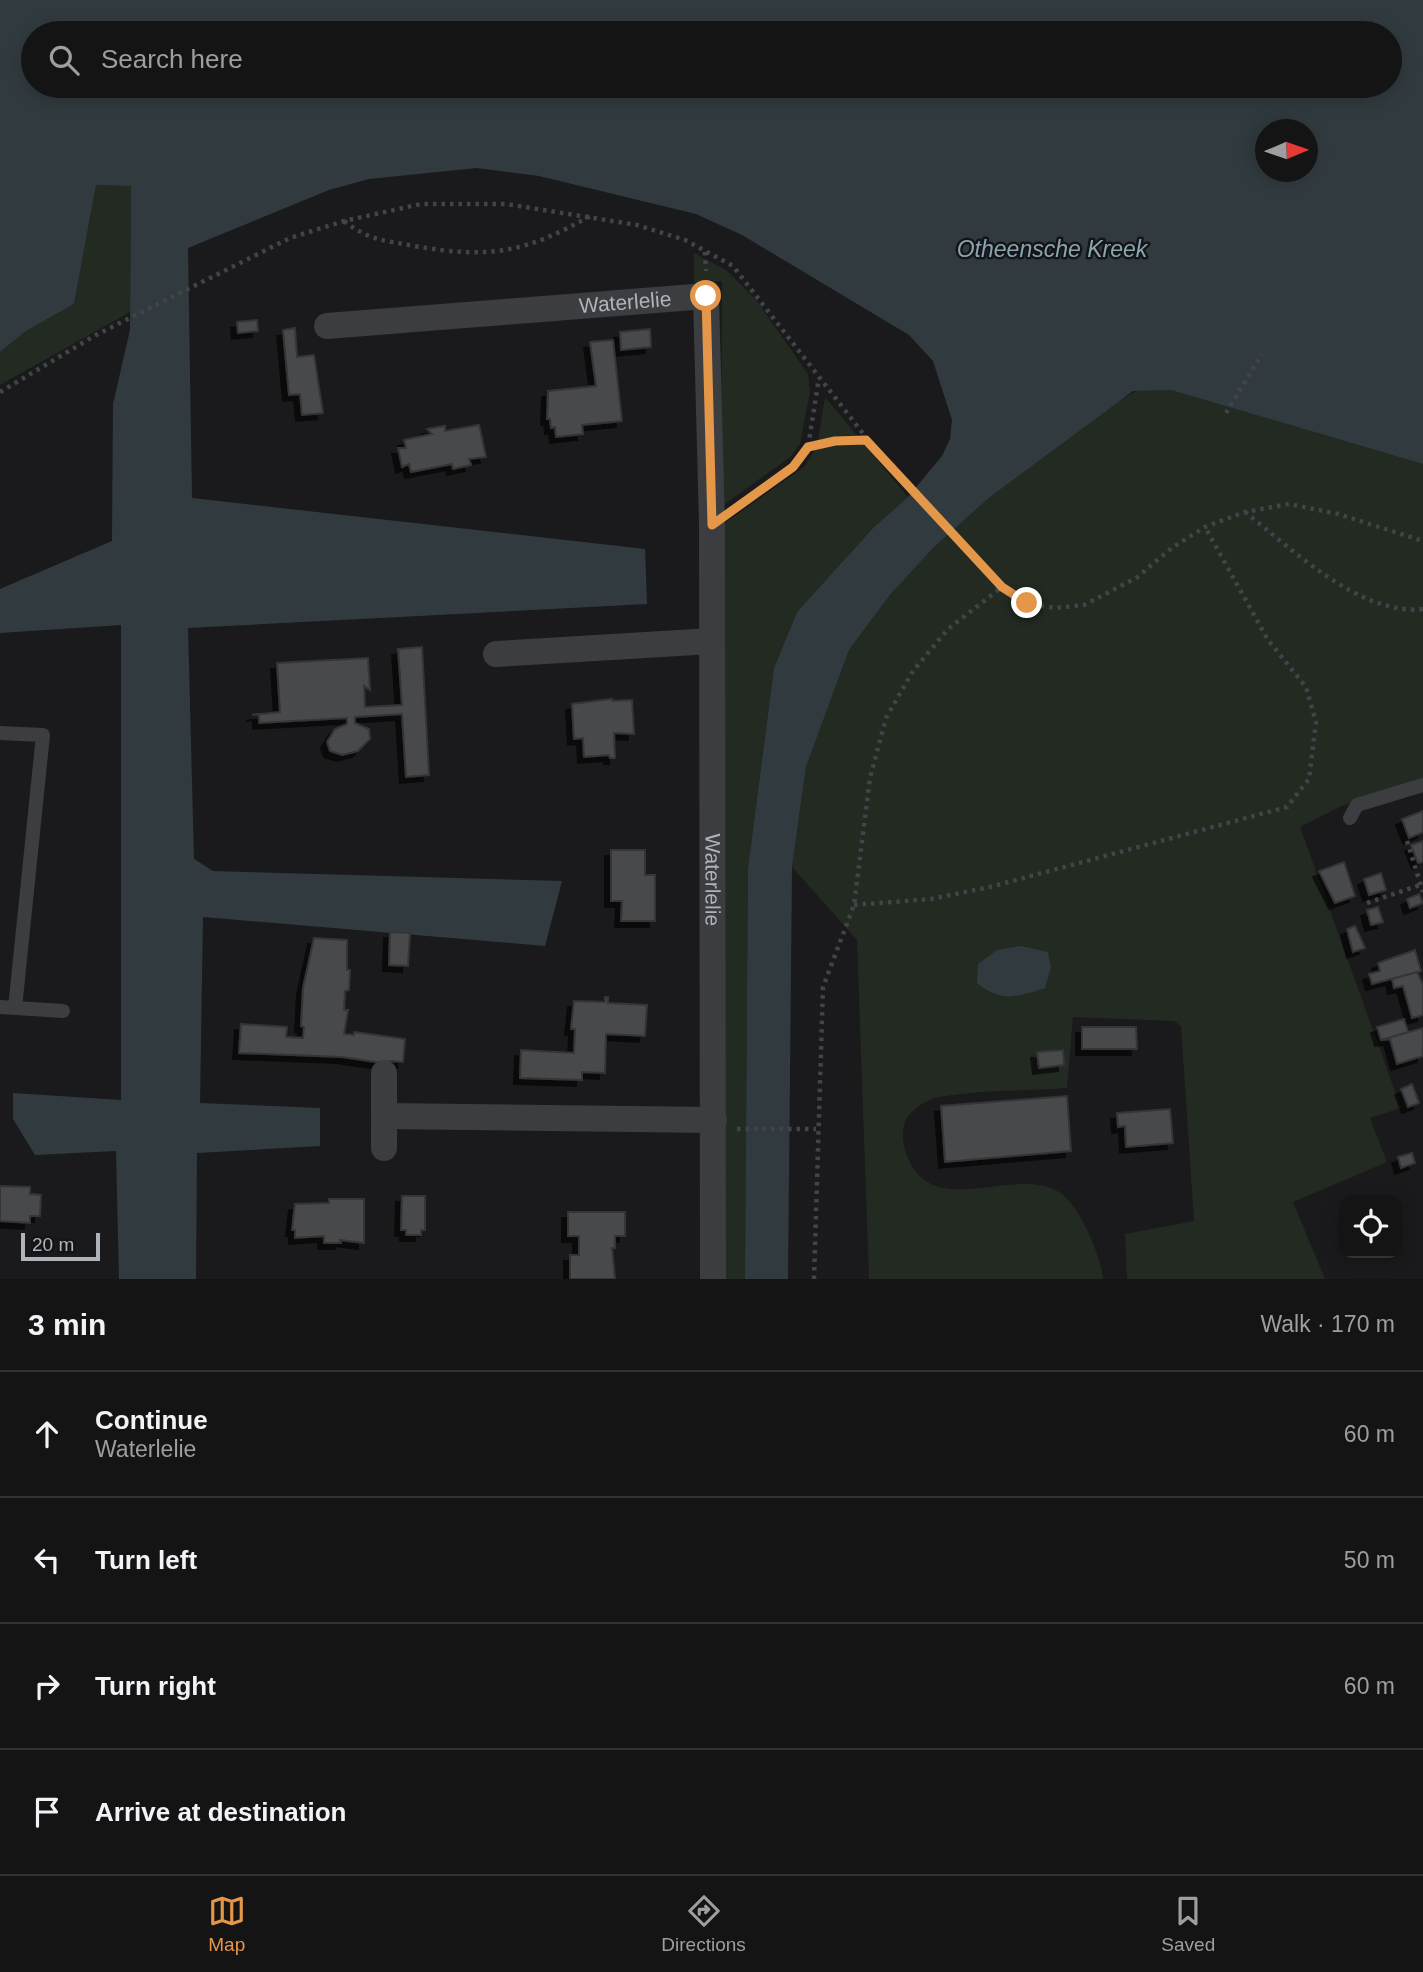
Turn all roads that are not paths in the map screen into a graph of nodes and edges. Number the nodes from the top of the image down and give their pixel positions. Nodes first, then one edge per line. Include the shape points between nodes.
1 (327, 326) dead end
2 (712, 641) junction
3 (496, 654) dead end
4 (0, 733) edge
5 (1423, 785) edge
6 (1350, 818) dead end
7 (7, 1008) edge
8 (63, 1011) dead end
9 (384, 1073) dead end
10 (384, 1115) junction
11 (720, 1124) junction
12 (384, 1148) dead end
13 (713, 1279) edge

1 - 2 street, Waterlelie via 706,296
2 - 3 street
2 - 11 street, Waterlelie
4 - 7 lane via 43,735
5 - 6 lane via 1357,805
7 - 8 lane
9 - 10 street
10 - 11 street
10 - 12 street
11 - 13 street, Waterlelie

